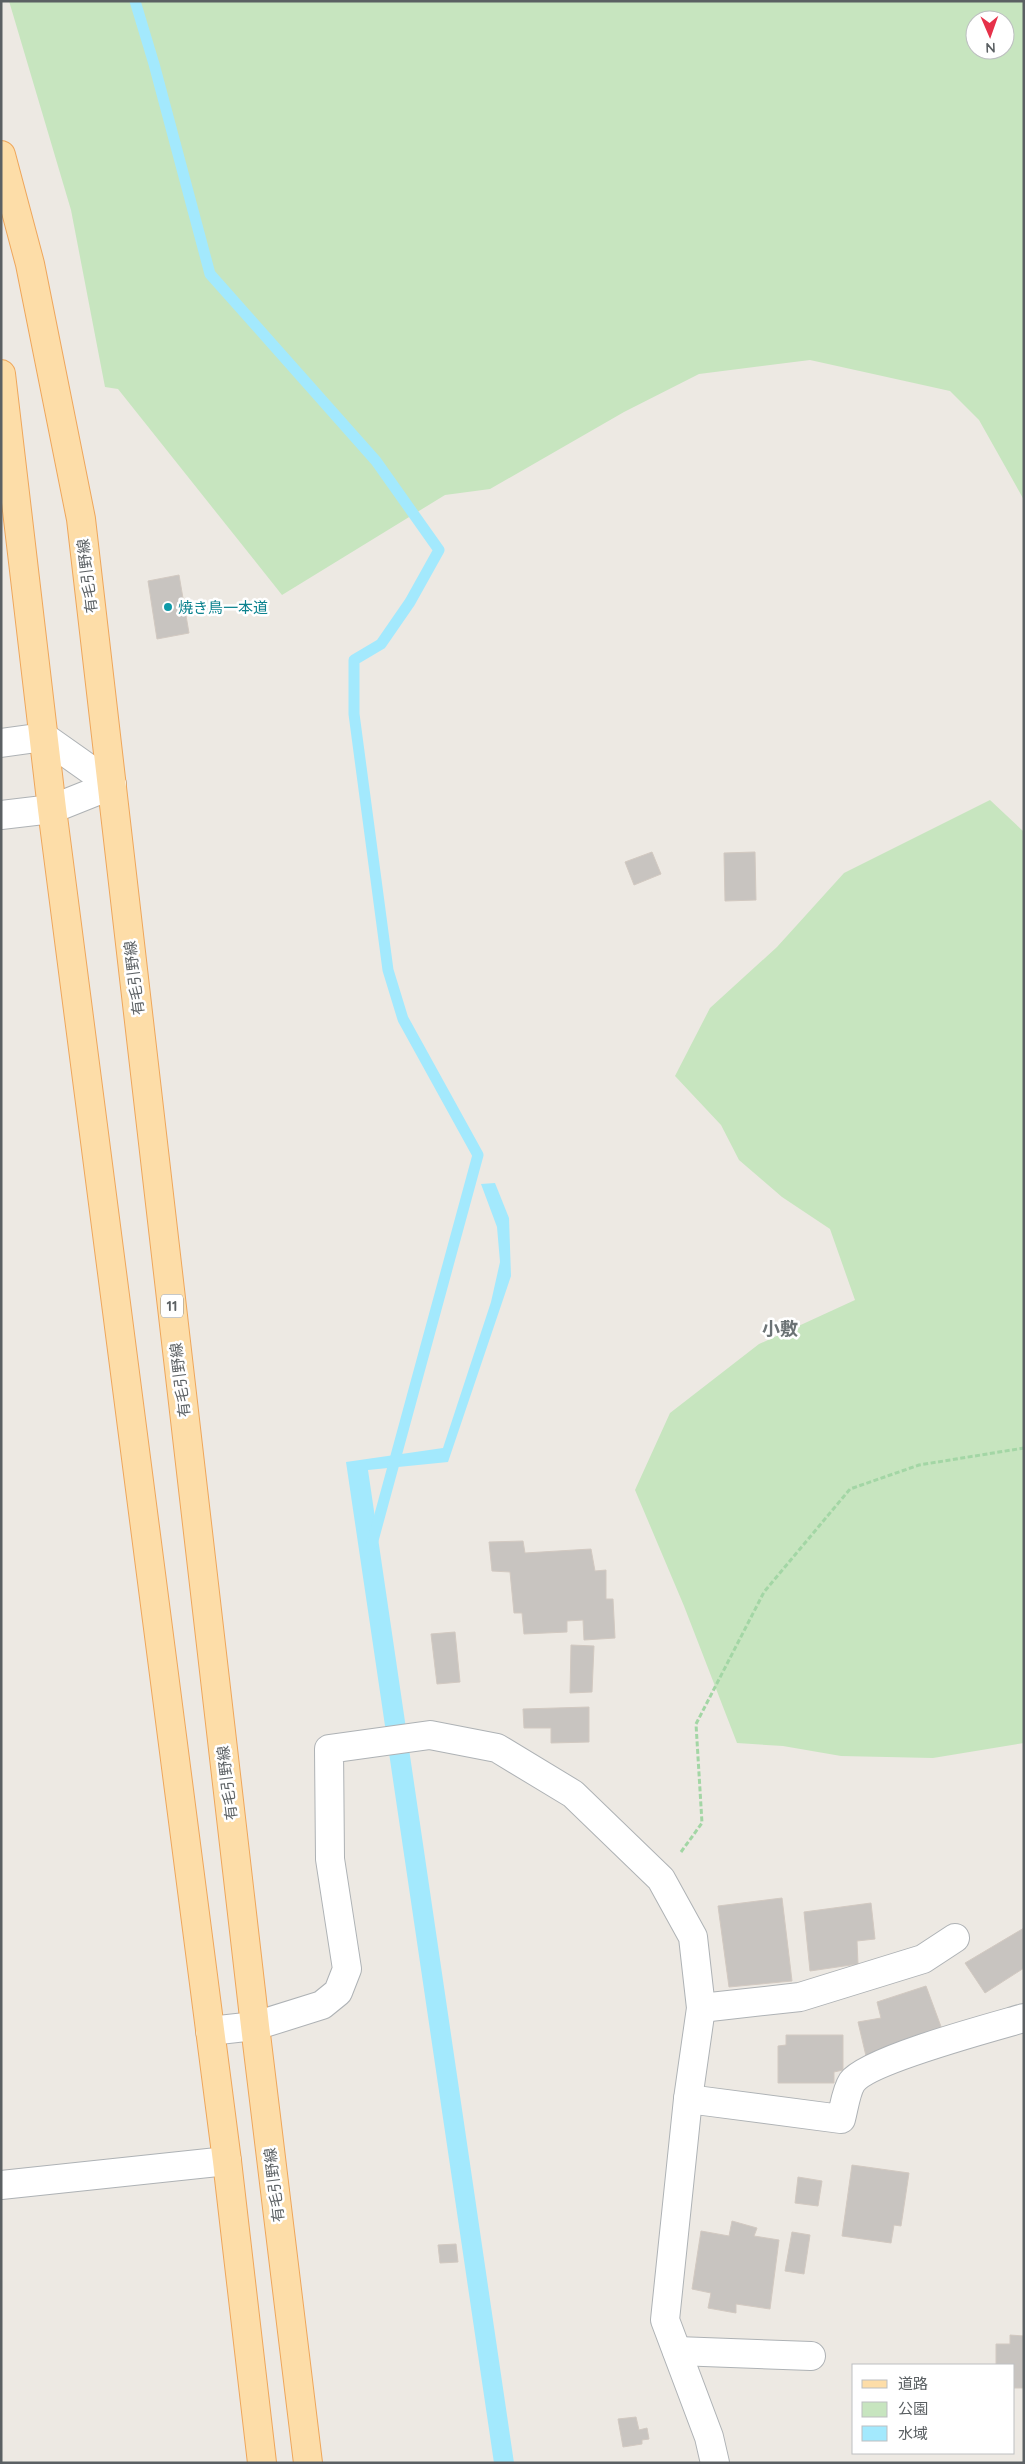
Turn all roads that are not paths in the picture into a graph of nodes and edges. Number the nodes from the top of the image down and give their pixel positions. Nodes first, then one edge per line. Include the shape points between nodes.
1 (1, 155) edge
2 (1, 374) edge
3 (44, 737) junction
4 (1, 743) edge
5 (112, 785) junction
6 (52, 809) junction
7 (1, 815) edge
8 (955, 1938) dead end
9 (701, 2008) junction
10 (1024, 2018) edge
11 (255, 2026) junction
12 (210, 2032) junction
13 (688, 2099) junction
14 (227, 2162) junction
15 (1, 2186) edge
16 (677, 2351) junction
17 (811, 2356) dead end
18 (262, 2463) edge
19 (308, 2463) edge
20 (715, 2463) edge

1 - 5 main road, 有毛引野線 / 11 via 30,264 80,519
2 - 3 main road
3 - 4 street
3 - 5 street
3 - 6 main road
5 - 6 street
5 - 11 main road, 有毛引野線 / 11
6 - 7 street
6 - 12 main road
8 - 9 street via 923,1960 800,1997
9 - 11 street via 693,1937 661,1879 573,1794 497,1748 430,1736 329,1749 330,1859 347,1969 338,1992 322,2005
9 - 13 street
10 - 13 street via 941,2042 872,2068 852,2082 841,2119
11 - 12 street
11 - 19 main road, 有毛引野線 / 11
12 - 14 main road
13 - 16 street via 665,2320
14 - 15 street
14 - 18 main road
16 - 17 street
16 - 20 street via 709,2437

